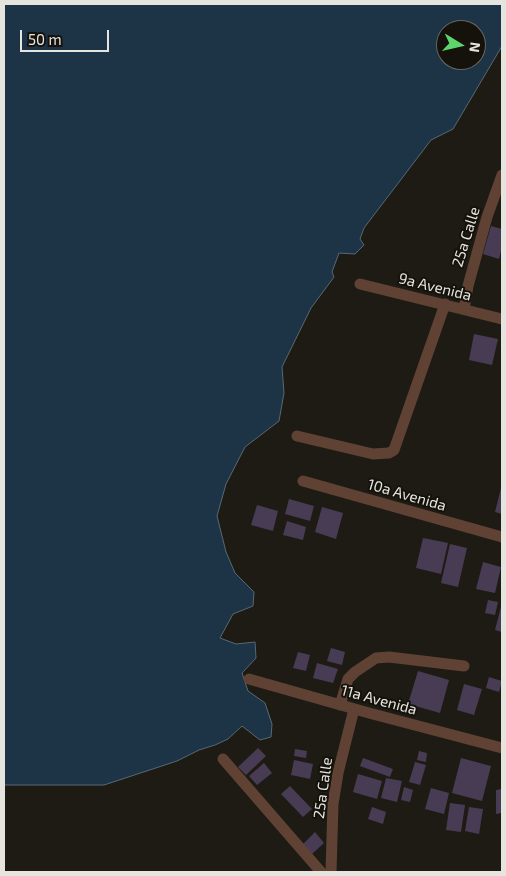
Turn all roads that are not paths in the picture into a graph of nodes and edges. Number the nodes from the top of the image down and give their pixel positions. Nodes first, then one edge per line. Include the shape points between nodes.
1 (502, 175) edge
2 (360, 284) dead end
3 (444, 304) junction
4 (464, 309) junction
5 (502, 319) edge
6 (297, 436) dead end
7 (303, 481) dead end
8 (502, 537) edge
9 (464, 666) dead end
10 (249, 679) dead end
11 (340, 705) junction
12 (354, 709) junction
13 (502, 748) edge
14 (223, 759) dead end
15 (321, 872) edge
16 (331, 872) edge

1 - 4 street, 25a Calle via 472,269
2 - 3 street, 9a Avenida
3 - 4 street, 9a Avenida
3 - 6 street via 394,450 372,454
4 - 5 street, 9a Avenida
7 - 8 street, 10a Avenida
9 - 11 street via 376,658 348,679
10 - 11 street, 11a Avenida
11 - 12 street, 11a Avenida
12 - 13 street, 11a Avenida
12 - 16 street, 25a Calle via 333,804
14 - 15 street

